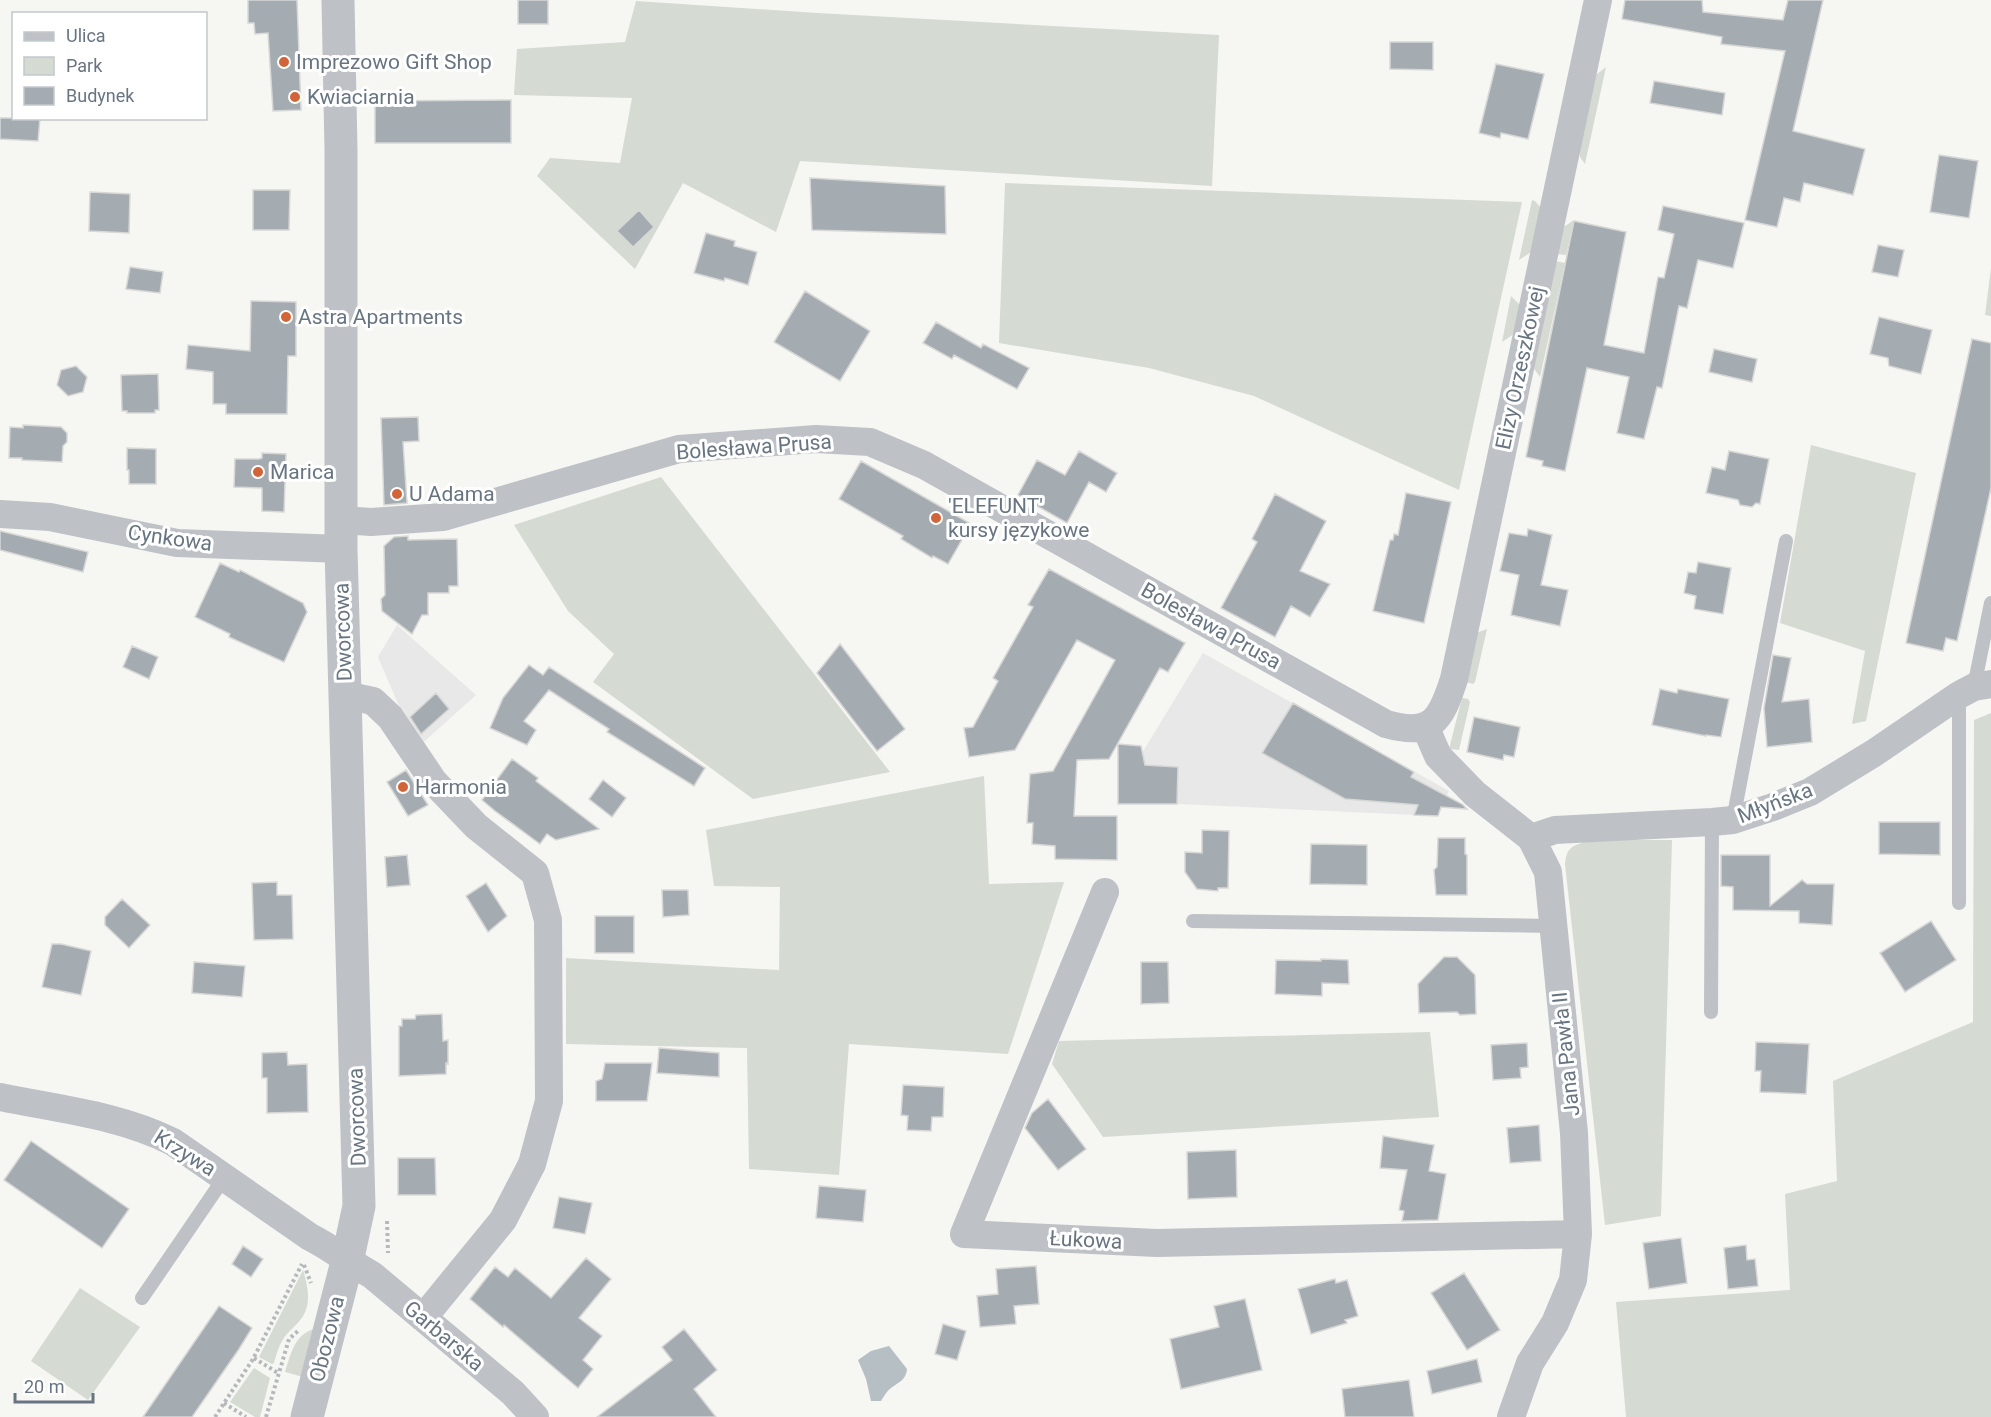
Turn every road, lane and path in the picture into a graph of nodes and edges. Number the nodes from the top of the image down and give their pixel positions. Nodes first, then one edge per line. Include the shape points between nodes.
1 (338, 0) edge
2 (1598, 0) edge
3 (0, 514) edge
4 (342, 535) junction
5 (1786, 541) dead end
6 (1991, 603) edge
7 (1975, 689) edge
8 (345, 695) junction
9 (1425, 726) junction
10 (1722, 821) junction
11 (1531, 838) junction
12 (1105, 892) dead end
13 (1959, 903) dead end
14 (1193, 921) dead end
15 (1554, 926) junction
16 (1711, 1012) dead end
17 (0, 1097) edge
18 (224, 1178) junction
19 (1578, 1234) junction
20 (347, 1262) junction
21 (311, 1291) dead end
22 (142, 1298) dead end
23 (423, 1318) junction
24 (304, 1326) dead end
25 (254, 1358) junction
26 (278, 1373) junction
27 (224, 1403) junction
28 (215, 1417) edge
29 (246, 1417) edge
30 (266, 1417) edge
31 (307, 1417) edge
32 (536, 1417) edge
33 (1511, 1417) edge

1 - 4 street, Dworcowa
2 - 9 street, Elizy Orzeszkowej via 1454,679 1443,710
3 - 4 street, Cynkowa via 50,517 177,543
4 - 8 street, Dworcowa
4 - 9 street, Bolesława Prusa via 371,522 444,517 680,449 816,439 870,442 924,465 1386,724 1413,729
5 - 10 lane
6 - 7 lane
7 - 10 street, Młyńska via 1810,792
7 - 13 lane
8 - 20 street, Dworcowa via 359,1206
8 - 23 street via 373,701 390,717 434,782 476,826 534,873 548,920 549,1101 532,1164 503,1220
9 - 11 street, Jana Pawła II via 1438,756 1456,776
10 - 11 street, Młyńska via 1555,830
10 - 16 lane
11 - 15 street, Jana Pawła II via 1548,872
12 - 19 street, Łukowa via 964,1234 1157,1243
14 - 15 lane
15 - 19 street, Jana Pawła II via 1574,1133
17 - 18 street, Krzywa via 148,1130 173,1142
18 - 20 street, Krzywa
18 - 22 lane
19 - 33 street, Jana Pawła II via 1573,1280 1555,1323 1530,1364
20 - 23 street, Garbarska via 372,1275
20 - 31 street, Obozowa
21 - 25 path via 303,1262
23 - 32 street, Garbarska
24 - 26 path via 289,1339
25 - 26 path
25 - 27 path
26 - 30 path
27 - 28 path
27 - 29 path

